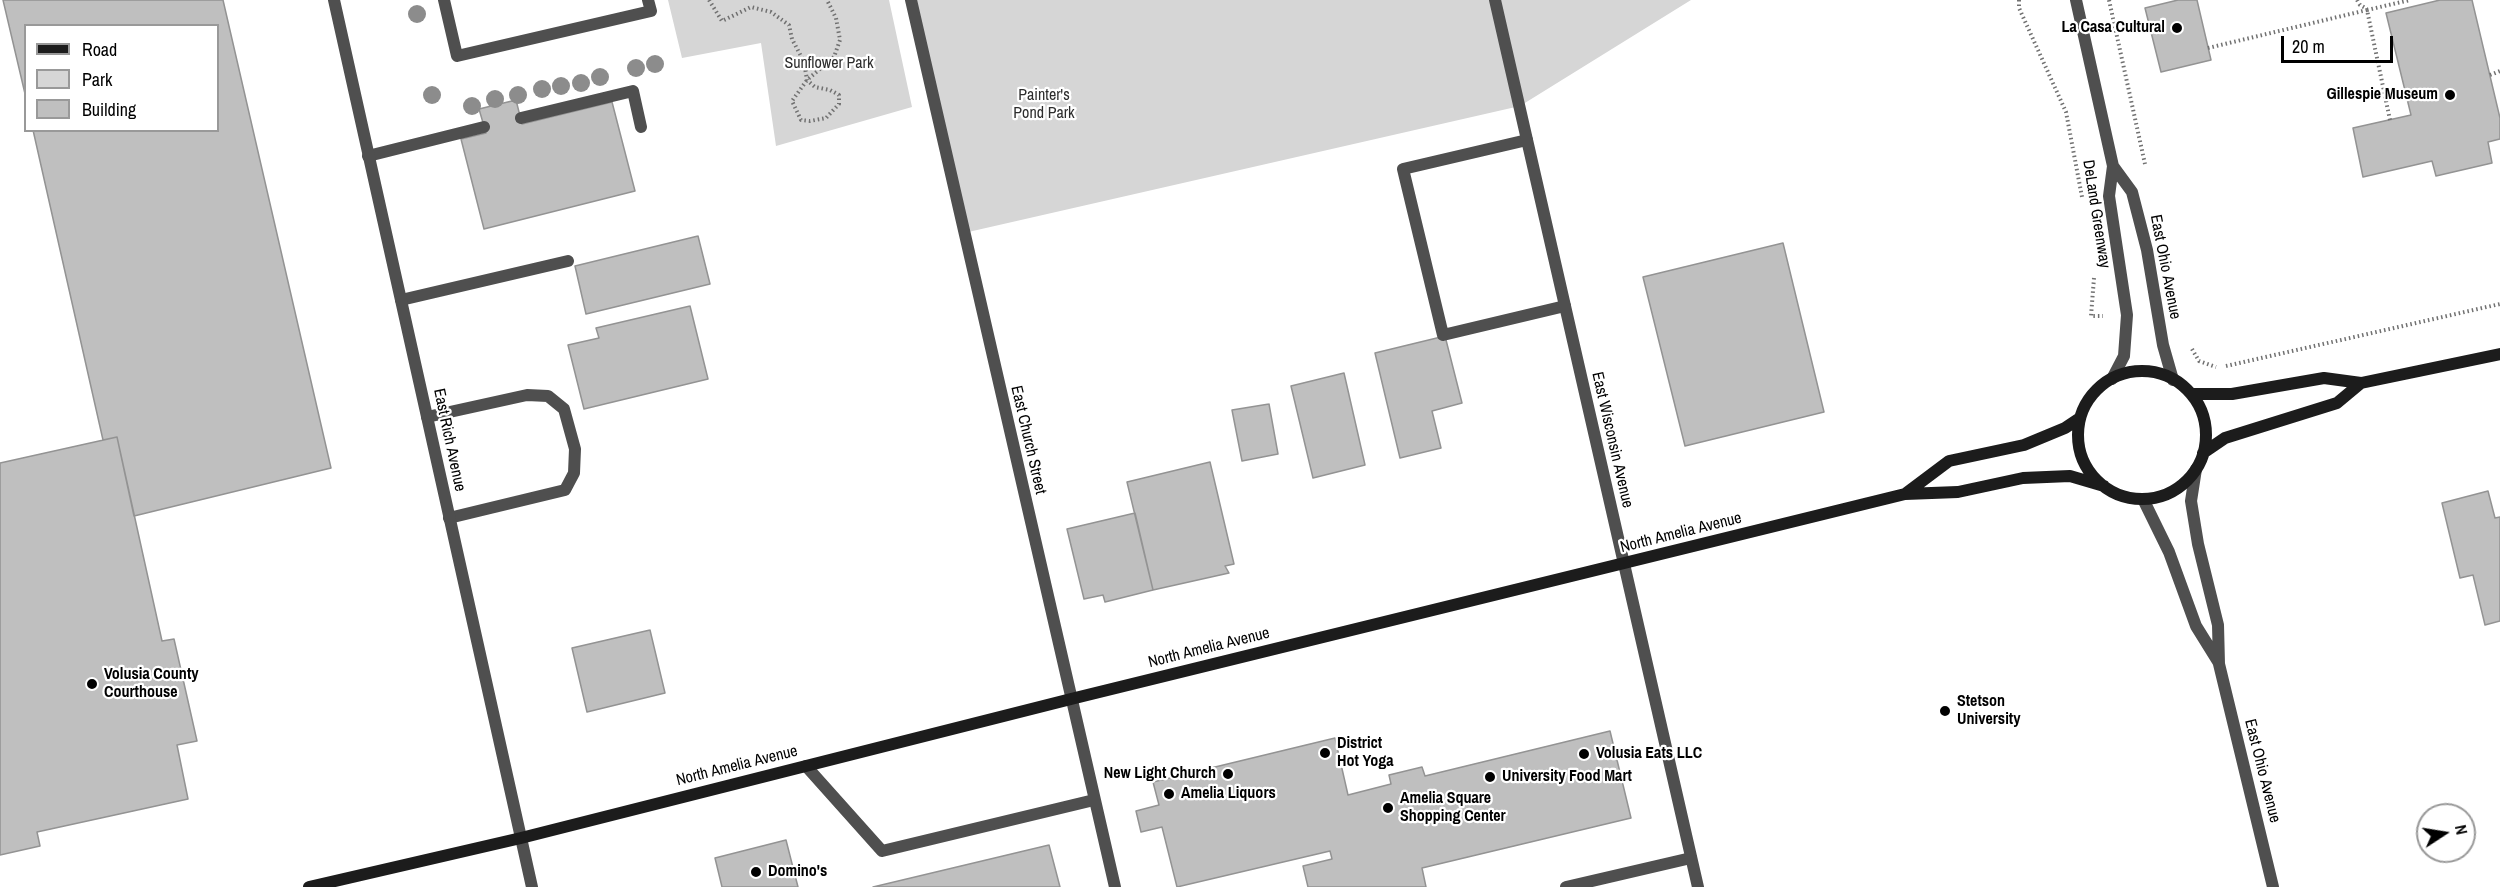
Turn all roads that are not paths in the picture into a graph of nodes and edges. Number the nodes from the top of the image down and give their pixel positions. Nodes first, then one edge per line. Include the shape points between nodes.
1 (334, 0) edge
2 (444, 0) edge
3 (648, 0) edge
4 (911, 0) edge
5 (1496, 0) edge
6 (2076, 0) edge
7 (521, 118) dead end
8 (484, 127) dead end
9 (641, 127) dead end
10 (1527, 140) junction
11 (368, 156) junction
12 (2113, 166) junction
13 (568, 261) dead end
14 (401, 300) junction
15 (1565, 306) junction
16 (2500, 354) edge
17 (2112, 379) junction
18 (2173, 380) junction
19 (2361, 383) junction
20 (2191, 394) junction
21 (427, 417) junction
22 (2080, 418) junction
23 (2204, 453) junction
24 (2196, 469) junction
25 (2104, 486) junction
26 (1905, 494) junction
27 (2143, 499) junction
28 (449, 518) junction
29 (1624, 564) junction
30 (2219, 664) junction
31 (1071, 699) junction
32 (806, 766) junction
33 (1094, 800) junction
34 (521, 837) junction
35 (1691, 858) junction
36 (309, 887) edge
37 (532, 887) edge
38 (1115, 887) edge
39 (1566, 887) edge
40 (1698, 887) edge
41 (2273, 887) edge

1 - 11 street, East Rich Avenue
2 - 3 street via 457,56 651,11
4 - 31 street, East Church Street
5 - 10 street, East Wisconsin Avenue
6 - 12 street, East Ohio Avenue
7 - 9 street via 633,91
8 - 11 street
10 - 15 street, East Wisconsin Avenue
10 - 15 street via 1403,169 1443,335
11 - 14 street, East Rich Avenue
12 - 17 street, East Ohio Avenue via 2109,196 2127,315 2124,356
12 - 18 street, East Ohio Avenue via 2132,192
13 - 14 street
14 - 21 street, East Rich Avenue
15 - 29 street, East Wisconsin Avenue
16 - 19 main road
17 - 18 main road via 2145,370
17 - 22 main road via 2089,398
18 - 20 main road
19 - 20 main road via 2324,378 2232,394
19 - 23 main road via 2337,403 2224,438
20 - 23 main road via 2205,422
21 - 28 street, East Rich Avenue
21 - 28 street via 527,395 548,396 564,409 575,449 574,473 565,490
22 - 25 main road via 2078,440 2083,461
22 - 26 main road, North Amelia Avenue via 2024,445 1949,461
23 - 24 main road
24 - 27 main road via 2189,480 2172,492
24 - 30 street, East Ohio Avenue via 2191,501 2218,625
25 - 26 main road, North Amelia Avenue via 2070,476 2023,478 1958,492
25 - 27 main road via 2132,499
26 - 29 main road, North Amelia Avenue
27 - 30 street, East Ohio Avenue via 2169,552 2196,626
28 - 34 street, East Rich Avenue
29 - 31 main road, North Amelia Avenue
29 - 35 street, East Wisconsin Avenue
30 - 41 street, East Ohio Avenue
31 - 32 main road, North Amelia Avenue
31 - 33 street, East Church Street
32 - 33 street via 882,851
32 - 34 main road, North Amelia Avenue
33 - 38 street, East Church Street
34 - 36 main road, North Amelia Avenue
34 - 37 street, East Rich Avenue
35 - 39 street
35 - 40 street, East Wisconsin Avenue

